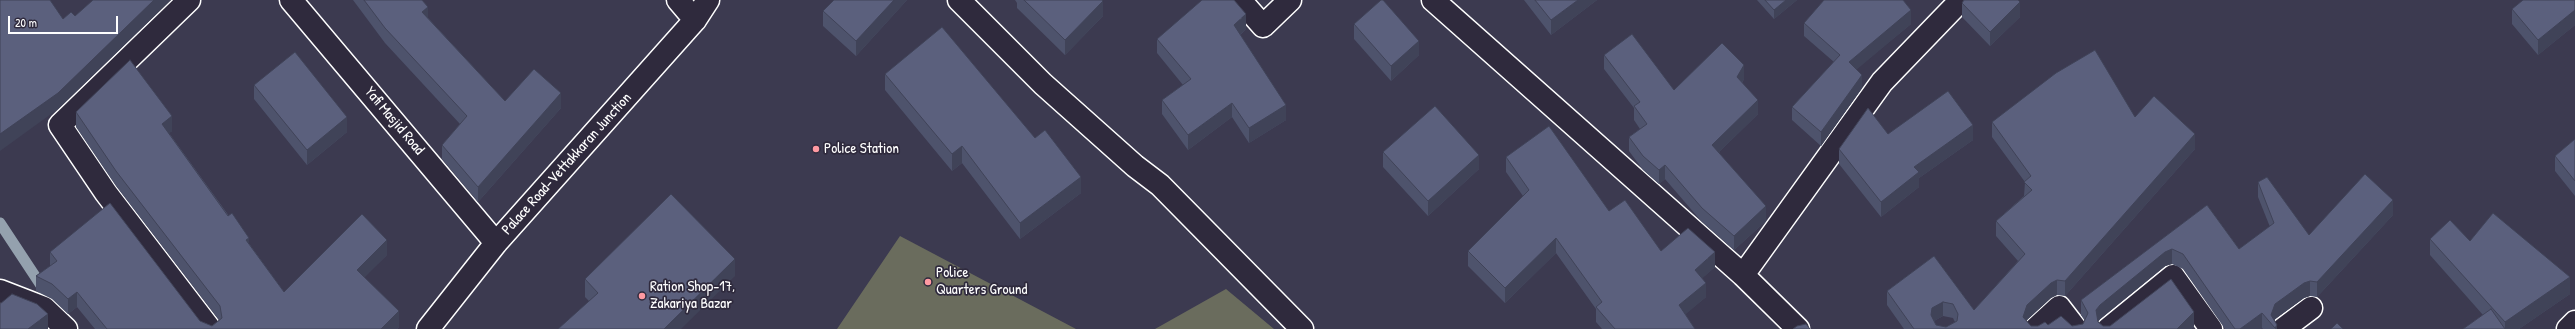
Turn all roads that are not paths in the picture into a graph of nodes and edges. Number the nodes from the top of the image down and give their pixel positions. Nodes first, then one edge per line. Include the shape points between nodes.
1 (189, 0) edge
2 (291, 0) edge
3 (678, 0) edge
4 (708, 0) edge
5 (960, 0) edge
6 (1240, 0) edge
7 (1290, 0) edge
8 (1433, 0) edge
9 (1961, 0) edge
10 (695, 20) junction
11 (496, 243) junction
12 (1743, 275) junction
13 (0, 290) edge
14 (2311, 308) dead end
15 (2575, 322) edge
16 (66, 329) edge
17 (210, 329) edge
18 (428, 329) edge
19 (1302, 329) edge
20 (1798, 329) edge
21 (2035, 329) edge
22 (2076, 329) edge
23 (2108, 329) edge
24 (2211, 329) edge
25 (2283, 329) edge
26 (2568, 329) edge

1 - 17 street via 60,125 106,193
2 - 11 street, Yafi Masjid Road
3 - 10 street
4 - 10 street, Palace Road-Vettakkaran Junction
5 - 19 street via 1043,84 1160,185
6 - 7 street via 1263,26
8 - 12 street
9 - 12 street via 1882,82
10 - 11 street, Palace Road-Vettakkaran Junction
11 - 18 street, Palace Road-Vettakkaran Junction
12 - 20 street
13 - 16 street via 44,308
14 - 25 street
15 - 26 street
21 - 22 street via 2059,307
23 - 24 street via 2173,276

